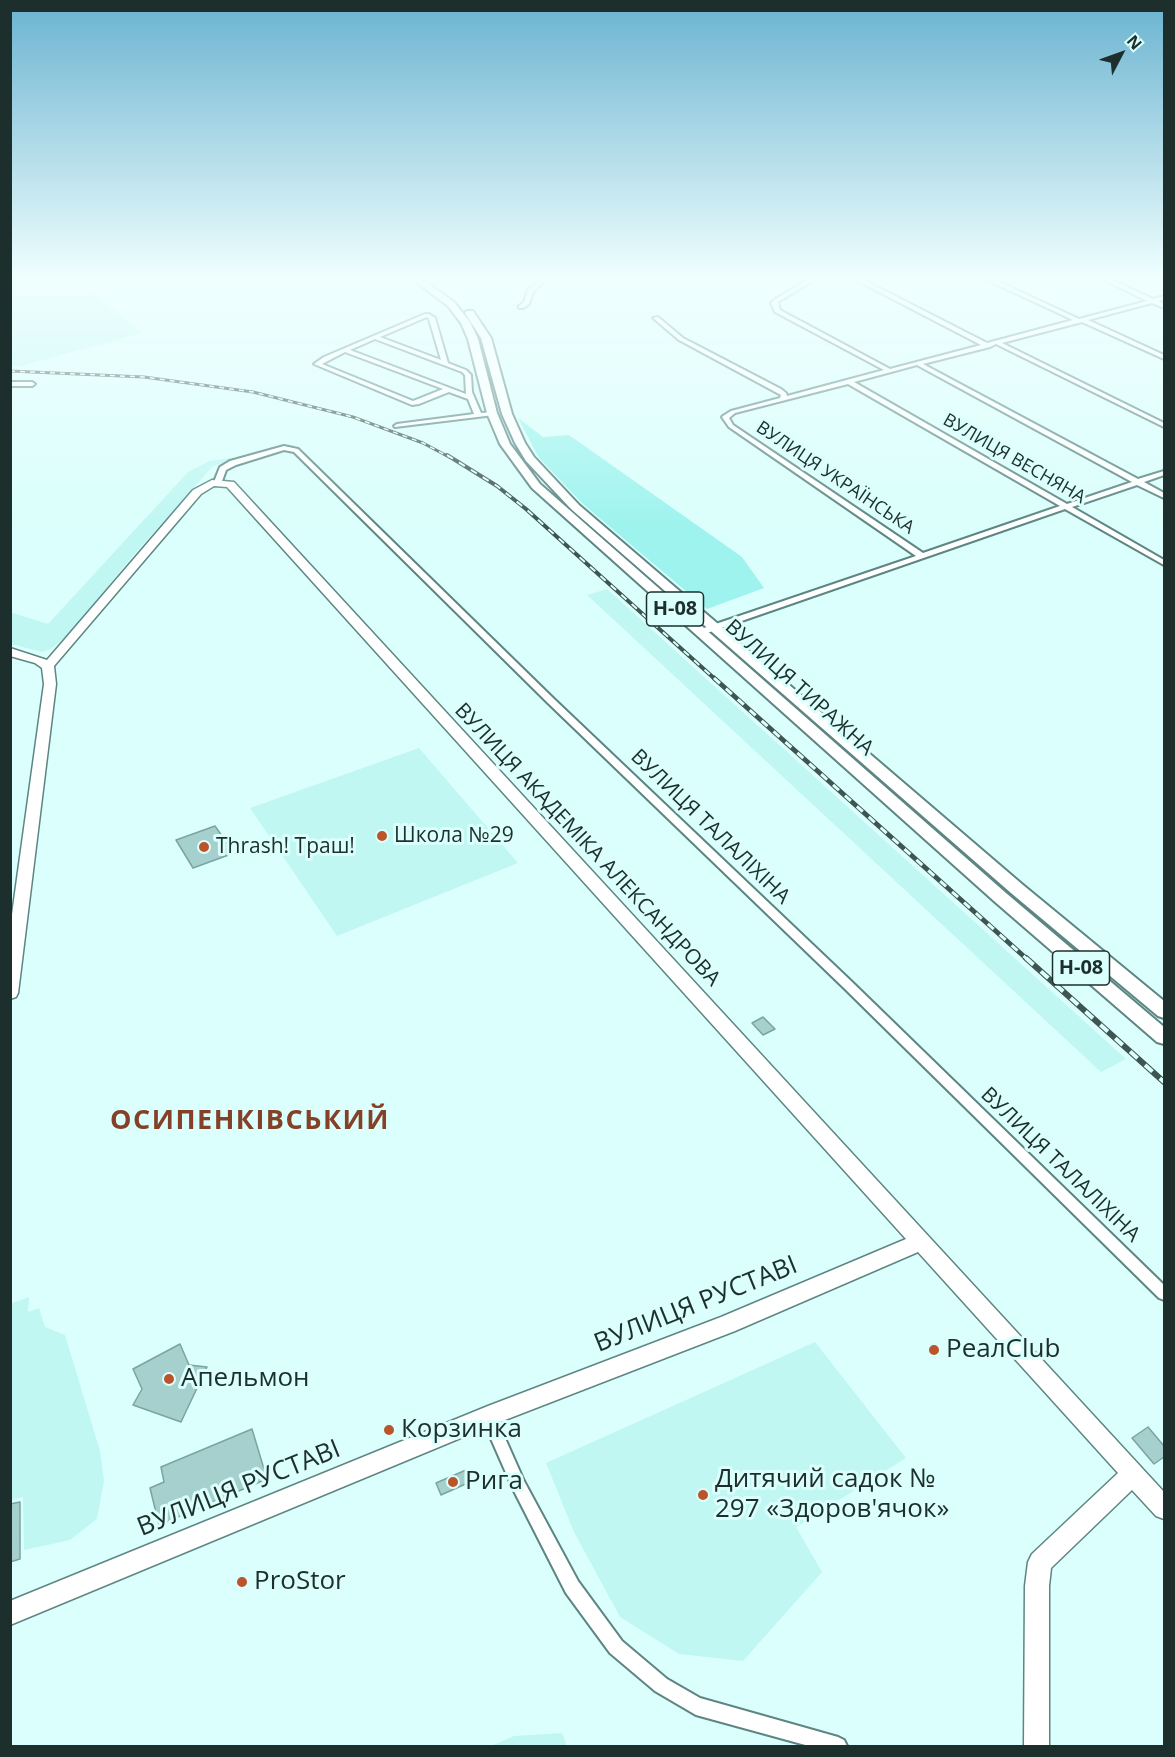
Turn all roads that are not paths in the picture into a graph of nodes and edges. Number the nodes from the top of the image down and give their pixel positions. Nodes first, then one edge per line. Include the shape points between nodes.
1 (323, 361) edge
2 (373, 361) edge
3 (439, 361) edge
4 (479, 361) edge
5 (492, 361) edge
6 (723, 361) edge
7 (871, 361) edge
8 (925, 361) edge
9 (1034, 361) edge
10 (444, 363) joint
11 (917, 363) junction
12 (888, 370) junction
13 (848, 381) junction
14 (10, 384) edge
15 (32, 384) dead end
16 (447, 390) junction
17 (472, 398) junction
18 (783, 399) junction
19 (492, 414) junction
20 (507, 414) junction
21 (478, 415) junction
22 (1164, 425) edge
23 (397, 426) dead end
24 (1164, 472) edge
25 (1137, 482) junction
26 (218, 483) junction
27 (1164, 496) edge
28 (1066, 506) junction
29 (921, 555) junction
30 (1164, 563) edge
31 (715, 627) junction
32 (701, 632) junction
33 (10, 652) edge
34 (48, 666) junction
35 (10, 993) edge
36 (1164, 1011) edge
37 (1164, 1037) edge
38 (923, 1241) junction
39 (1164, 1294) edge
40 (488, 1416) junction
41 (1134, 1473) junction
42 (1164, 1508) edge
43 (10, 1613) edge
44 (838, 1746) edge
45 (1037, 1746) edge

1 - 16 street via 317,364 412,403
2 - 16 street
3 - 10 street
4 - 19 main road, ВУЛИЦЯ ТИРАЖНА / Н-08
5 - 20 main road, ВУЛИЦЯ ТИРАЖНА / Н-08
6 - 18 street, ВУЛИЦЯ УКРАЇНСЬКА via 782,392
7 - 12 street
8 - 11 street
9 - 22 street
10 - 17 street via 468,375
11 - 12 street
11 - 25 street
12 - 13 street
13 - 18 street
13 - 28 street, ВУЛИЦЯ ВЕСНЯНА
14 - 15 street
16 - 17 street
17 - 21 street
18 - 29 street, ВУЛИЦЯ УКРАЇНСЬКА via 725,417 731,426
19 - 20 main road
19 - 21 street
19 - 32 main road, ВУЛИЦЯ ТИРАЖНА / Н-08 via 505,444 536,486
20 - 31 main road, ВУЛИЦЯ ТИРАЖНА / Н-08 via 530,459 575,507
21 - 23 street
24 - 25 street
25 - 27 street
25 - 28 street
26 - 34 street via 197,492
26 - 38 street, ВУЛИЦЯ АКАДЕМІКА АЛЕКСАНДРОВА via 230,484 237,491
26 - 39 street, ВУЛИЦЯ ТАЛАЛІХІНА via 223,469 233,463 284,448 296,450
28 - 29 street
28 - 30 street, ВУЛИЦЯ ВЕСНЯНА
29 - 31 street
31 - 32 street
31 - 36 main road, ВУЛИЦЯ ТИРАЖНА / Н-08
32 - 37 main road, ВУЛИЦЯ ТИРАЖНА / Н-08
33 - 34 street
34 - 35 street via 50,684
38 - 40 street, ВУЛИЦЯ РУСТАВІ via 728,1324
38 - 41 street, ВУЛИЦЯ АКАДЕМІКА АЛЕКСАНДРОВА
40 - 43 street, ВУЛИЦЯ РУСТАВІ
40 - 44 street via 519,1486 572,1587 616,1647 661,1685 696,1706
41 - 42 street, ВУЛИЦЯ АКАДЕМІКА АЛЕКСАНДРОВА
41 - 45 street via 1040,1562

